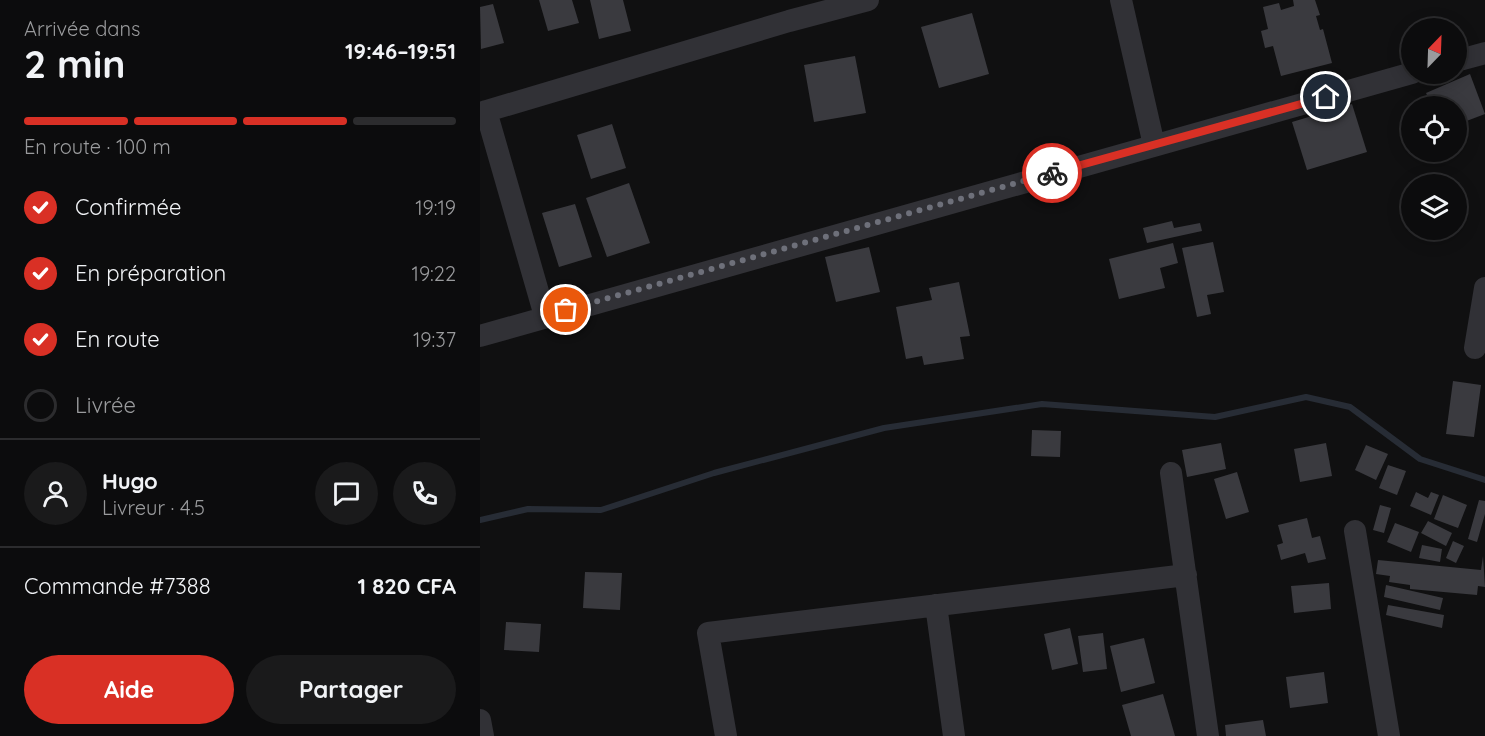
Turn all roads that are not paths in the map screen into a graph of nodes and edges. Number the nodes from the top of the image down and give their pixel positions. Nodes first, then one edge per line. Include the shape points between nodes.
1 (868, 0) edge
2 (1121, 0) edge
3 (1485, 53) edge
4 (1467, 58) edge
5 (1401, 76) edge
6 (483, 112) edge
7 (1154, 145) junction
8 (1485, 288) edge
9 (545, 316) junction
10 (480, 336) edge
11 (1475, 348) dead end
12 (1171, 473) dead end
13 (1355, 531) dead end
14 (1186, 575) junction
15 (936, 606) junction
16 (480, 720) edge
17 (483, 736) edge
18 (726, 736) edge
19 (954, 736) edge
20 (1208, 736) edge
21 (1389, 736) edge

1 - 6 street
2 - 7 street
3 - 4 street
5 - 7 street
6 - 9 street
7 - 9 street
8 - 11 street
9 - 10 street
12 - 14 street
13 - 21 street
14 - 15 street
14 - 20 street
15 - 18 street via 708,633
15 - 19 street
16 - 17 street

